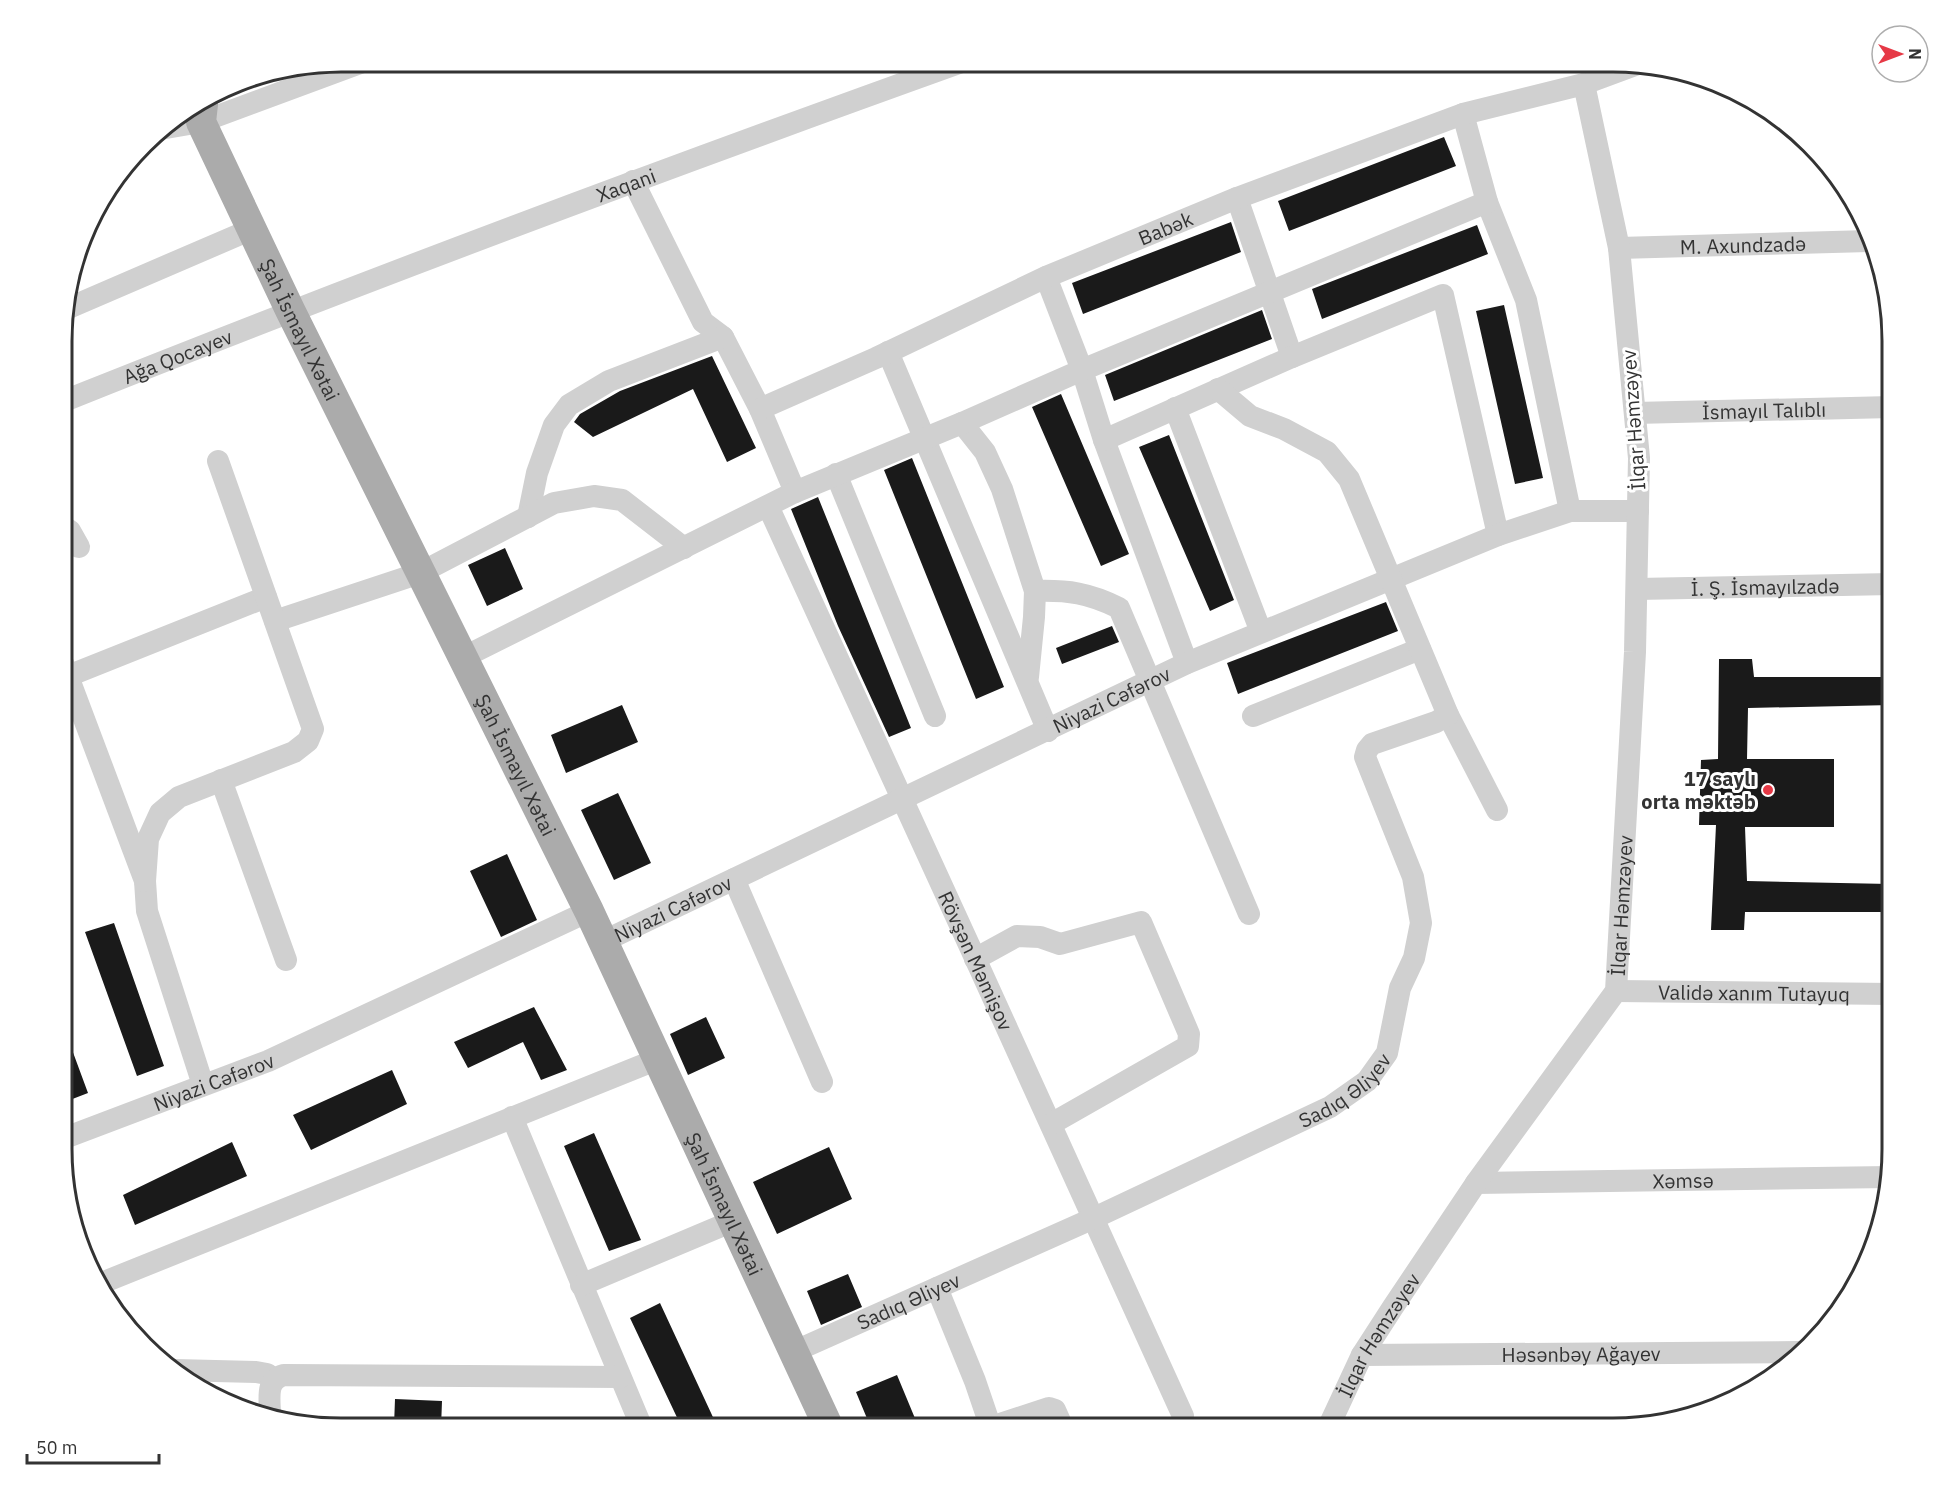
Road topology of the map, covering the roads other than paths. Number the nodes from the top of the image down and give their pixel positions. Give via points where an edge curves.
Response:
1 (934, 72) edge
2 (1616, 72) edge
3 (329, 73) edge
4 (1584, 84) junction
5 (202, 113) edge
6 (1463, 114) junction
7 (633, 181) junction
8 (1237, 198) junction
9 (1486, 202) junction
10 (252, 229) junction
11 (1863, 241) edge
12 (1619, 248) junction
13 (1046, 277) junction
14 (1269, 292) junction
15 (74, 306) edge
16 (290, 310) junction
17 (723, 337) junction
18 (888, 352) junction
19 (1292, 357) junction
20 (1082, 370) junction
21 (1218, 389) junction
22 (72, 398) edge
23 (1882, 407) edge
24 (1176, 408) junction
25 (760, 410) junction
26 (1635, 413) junction
27 (962, 423) junction
28 (925, 438) junction
29 (1104, 440) junction
30 (218, 461) dead end
31 (836, 474) junction
32 (795, 492) junction
33 (768, 506) junction
34 (1570, 511) junction
35 (1638, 511) junction
36 (528, 516) junction
37 (72, 535) edge
38 (1498, 535) junction
39 (79, 547) dead end
40 (684, 548) junction
41 (420, 573) junction
42 (1391, 580) junction
43 (1882, 584) edge
44 (1637, 589) junction
45 (1035, 591) junction
46 (266, 597) junction
47 (275, 621) junction
48 (1261, 632) junction
49 (1420, 649) junction
50 (462, 658) junction
51 (1187, 663) junction
52 (72, 667) edge
53 (1027, 680) junction
54 (1150, 682) junction
55 (72, 685) edge
56 (1449, 715) junction
57 (935, 716) dead end
58 (1253, 716) dead end
59 (1048, 731) junction
60 (221, 780) junction
61 (901, 800) junction
62 (1497, 810) dead end
63 (734, 879) junction
64 (145, 881) junction
65 (589, 911) junction
66 (1249, 914) dead end
67 (604, 941) junction
68 (975, 959) junction
69 (286, 960) dead end
70 (1616, 991) junction
71 (1882, 994) edge
72 (658, 1059) junction
73 (822, 1082) dead end
74 (203, 1085) junction
75 (512, 1117) junction
76 (1051, 1124) junction
77 (72, 1135) edge
78 (1880, 1177) edge
79 (1476, 1183) junction
80 (1094, 1218) junction
81 (733, 1221) junction
82 (107, 1281) edge
83 (581, 1285) junction
84 (937, 1288) junction
85 (793, 1352) junction
86 (1789, 1352) edge
87 (1362, 1355) junction
88 (188, 1370) edge
89 (620, 1377) junction
90 (274, 1379) junction
91 (270, 1408) edge
92 (1183, 1416) dead end
93 (638, 1418) edge
94 (824, 1418) edge
95 (988, 1418) edge
96 (1018, 1418) edge
97 (1059, 1418) edge
98 (1333, 1418) edge

1 - 7 street, Xaqani
2 - 4 street, Babək
3 - 5 street
4 - 6 street, Babək
4 - 12 street, İlqar Həmzəyev
5 - 10 main road, Şah İsmayıl Xətai
6 - 8 street, Babək
6 - 9 street
7 - 16 street, Xaqani
7 - 17 street via 703,322
8 - 13 street, Babək
8 - 14 street
9 - 14 street
9 - 34 street via 1526,300
10 - 15 street
10 - 16 main road, Şah İsmayıl Xətai
11 - 12 street, M. Axundzadə
12 - 26 street, İlqar Həmzəyev
13 - 18 street, Babək
13 - 20 street
14 - 19 street
14 - 20 street
16 - 22 street, Ağa Qocayev
16 - 41 main road, Şah İsmayıl Xətai
17 - 25 street
17 - 36 street via 609,381 568,405 554,425 537,473
18 - 25 street, Babək
18 - 28 street
19 - 21 street
19 - 38 street via 1443,295
20 - 27 street
20 - 29 street
21 - 24 street
21 - 42 street via 1250,416 1327,452 1348,479
23 - 26 street, İsmayıl Talıblı
24 - 29 street
24 - 48 street
25 - 32 street
26 - 35 street, İlqar Həmzəyev
27 - 28 street
27 - 45 street via 985,452 1002,489
28 - 31 street
28 - 53 street
29 - 51 street
30 - 46 street
31 - 32 street
31 - 57 street
32 - 33 street
33 - 40 street
33 - 61 street, Rövşən Məmişov
34 - 35 street, Niyazi Cəfərov
34 - 38 street, Niyazi Cəfərov
35 - 44 street, İlqar Həmzəyev
36 - 40 street via 554,503 594,496 622,500
36 - 41 street
37 - 39 street
38 - 42 street, Niyazi Cəfərov
40 - 50 street
41 - 47 street
41 - 50 main road, Şah İsmayıl Xətai
42 - 48 street, Niyazi Cəfərov
42 - 49 street
43 - 44 street, İ. Ş. İsmayılzadə
44 - 70 street, İlqar Həmzəyev
45 - 53 street
45 - 54 street via 1074,592 1119,608
46 - 47 street
46 - 52 street
47 - 60 street via 313,729 308,741 294,752
48 - 51 street, Niyazi Cəfərov
49 - 56 street
49 - 58 street
50 - 65 main road, Şah İsmayıl Xətai
51 - 54 street, Niyazi Cəfərov
53 - 59 street
54 - 59 street, Niyazi Cəfərov
54 - 66 street
55 - 64 street
56 - 62 street
56 - 80 street, Sadıq Əliyev via 1372,744 1365,757 1413,877 1421,923 1414,958 1400,988 1387,1053 1367,1081 1330,1107
59 - 61 street, Niyazi Cəfərov
60 - 64 street via 179,796 160,813 148,839
60 - 69 street
61 - 63 street, Niyazi Cəfərov
61 - 68 street, Rövşən Məmişov
63 - 67 street, Niyazi Cəfərov
63 - 73 street
64 - 74 street via 147,911
65 - 67 main road, Şah İsmayıl Xətai
65 - 74 street, Niyazi Cəfərov via 267,1061
67 - 72 main road, Şah İsmayıl Xətai
68 - 76 street, Rövşən Məmişov
68 - 76 street via 1017,936 1060,944 1141,922 1189,1034 1188,1046
70 - 71 street, Validə xanım Tutayuq
70 - 79 street, İlqar Həmzəyev
72 - 75 street
72 - 81 main road, Şah İsmayıl Xətai
74 - 77 street, Niyazi Cəfərov
75 - 82 street
75 - 83 street
76 - 80 street, Rövşən Məmişov
78 - 79 street, Xəmsə
79 - 87 street, İlqar Həmzəyev
80 - 84 street, Sadıq Əliyev
80 - 92 street, Rövşən Məmişov
81 - 83 street
81 - 85 main road, Şah İsmayıl Xətai
83 - 89 street
84 - 85 street, Sadıq Əliyev
84 - 95 street
85 - 94 main road, Şah İsmayıl Xətai
86 - 87 street, Həsənbəy Ağayev
87 - 98 street, İlqar Həmzəyev
88 - 90 street via 256,1372
89 - 90 street via 284,1375
89 - 93 street
90 - 91 street via 270,1385
96 - 97 street via 1049,1408

